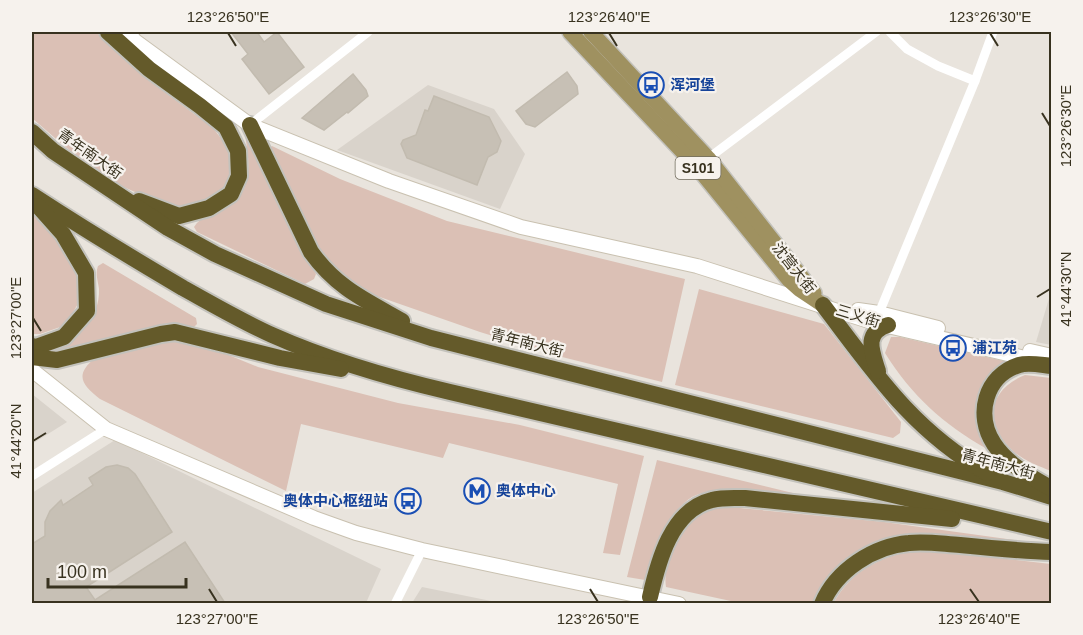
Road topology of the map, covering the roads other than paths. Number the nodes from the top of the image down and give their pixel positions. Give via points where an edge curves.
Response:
1 (108, 32) edge
2 (128, 32) edge
3 (368, 32) edge
4 (570, 32) edge
5 (591, 32) edge
6 (876, 32) edge
7 (890, 32) edge
8 (993, 32) edge
9 (975, 81) junction
10 (250, 125) junction
11 (32, 132) edge
12 (703, 163) junction
13 (106, 187) junction
14 (32, 196) edge
15 (823, 305) junction
16 (881, 320) junction
17 (431, 338) junction
18 (32, 346) edge
19 (1052, 356) edge
20 (32, 357) edge
21 (1052, 365) edge
22 (32, 370) edge
23 (881, 380) junction
24 (405, 381) junction
25 (106, 429) junction
26 (32, 476) edge
27 (1003, 482) junction
28 (1052, 489) edge
29 (1052, 498) edge
30 (1020, 526) junction
31 (1052, 532) edge
32 (422, 550) junction
33 (1052, 552) edge
34 (649, 600) edge
35 (395, 603) edge
36 (679, 603) edge
37 (822, 603) edge

1 - 13 highway via 226,127 238,150 240,165 231,194 209,208 179,216
2 - 10 street, 三义街
3 - 10 street
4 - 12 main road, 沈营大街 / S101
5 - 12 main road, 沈营大街 / S101
6 - 12 street
7 - 9 street via 907,49
8 - 9 street
9 - 16 street
10 - 15 street, 三义街 via 389,182 521,227 697,266
10 - 17 highway via 320,266 348,291
11 - 13 highway, 青年南大街 via 52,151
12 - 15 main road, 沈营大街 / S101 via 789,280
13 - 17 highway, 青年南大街 via 168,228 226,259 326,304
14 - 18 highway via 63,234 86,273 87,311 64,337
14 - 24 highway via 241,320 284,340
15 - 16 street, 三义街
15 - 23 highway
16 - 19 street, 三义街
16 - 21 street, 三义街
16 - 23 highway via 871,348
17 - 27 highway, 青年南大街
20 - 24 highway via 57,360 175,332 280,358
21 - 28 highway via 1022,364 1005,373 991,386 984,409 986,428 998,449 1026,474
22 - 25 street
23 - 27 highway via 925,430
24 - 30 highway
25 - 26 street
25 - 32 street via 314,518
27 - 29 highway, 青年南大街
30 - 31 highway
30 - 34 highway via 745,498 713,499 692,510 676,528 662,553
32 - 34 street
32 - 35 street
33 - 37 highway via 900,544 854,565 832,585
34 - 36 street

